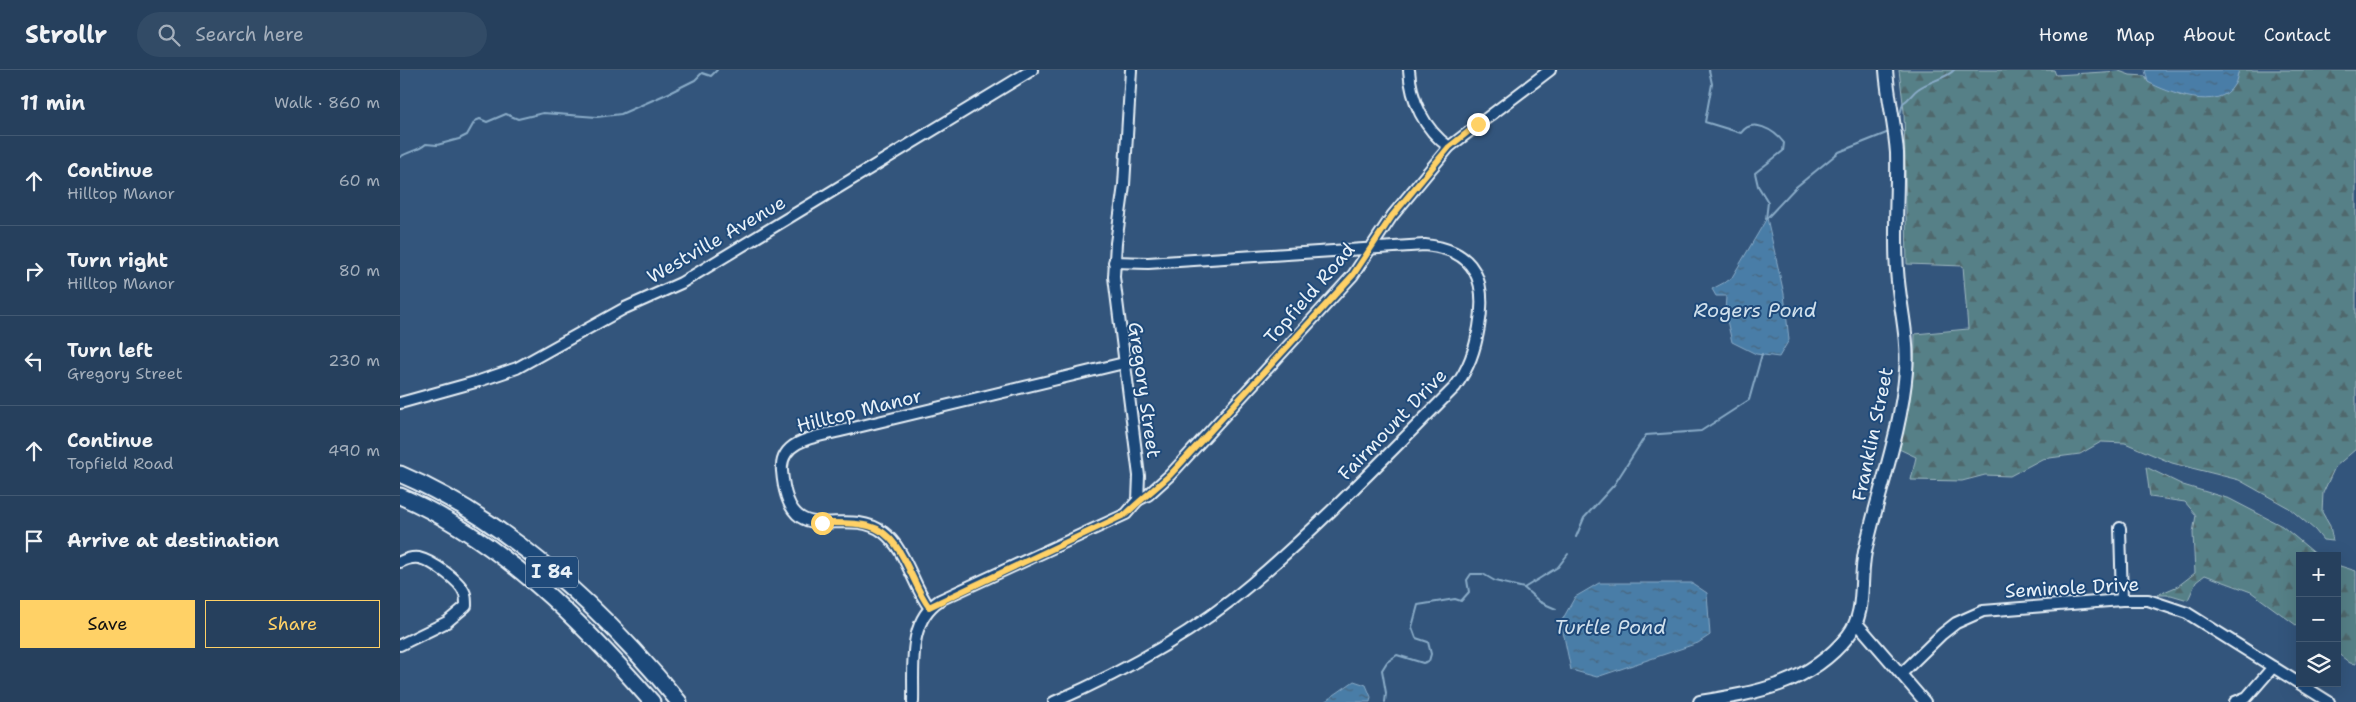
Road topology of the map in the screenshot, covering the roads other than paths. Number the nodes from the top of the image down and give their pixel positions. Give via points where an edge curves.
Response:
1 (1032, 70) edge
2 (1131, 70) edge
3 (1409, 70) edge
4 (1550, 70) edge
5 (1886, 70) edge
6 (1449, 147) junction
7 (1370, 250) junction
8 (1114, 262) junction
9 (1124, 363) junction
10 (400, 403) edge
11 (400, 474) edge
12 (400, 496) edge
13 (1138, 500) junction
14 (2120, 528) dead end
15 (400, 562) edge
16 (2122, 600) junction
17 (929, 607) junction
18 (1856, 622) junction
19 (400, 645) edge
20 (2273, 667) junction
21 (1902, 674) junction
22 (652, 702) edge
23 (679, 702) edge
24 (913, 702) edge
25 (1054, 702) edge
26 (1700, 702) edge
27 (1925, 702) edge
28 (2235, 702) edge
29 (2329, 702) edge

1 - 10 street, Westville Avenue via 682,283 625,308 517,368
2 - 8 street, Gregory Street via 1124,185
3 - 6 street via 1413,99 1420,113 1430,131
4 - 6 street, Topfield Road
5 - 18 main road, Franklin Street via 1896,142 1896,259 1906,326 1906,368 1900,413 1864,560 1861,606
6 - 7 street, Topfield Road via 1392,216
7 - 8 street, Fairmount Drive via 1148,263
7 - 13 street, Topfield Road via 1353,275 1170,475
7 - 25 street, Fairmount Drive via 1438,246 1458,254 1474,268 1481,287 1482,315 1474,354 1464,375 1324,518 1250,585 1174,639 1093,685
8 - 9 street, Gregory Street via 1116,308
9 - 13 street, Gregory Street via 1139,476
9 - 17 street, Hilltop Manor via 827,434 801,441 787,450 782,471 795,512 806,521 868,525 884,533 898,550
11 - 23 highway, I 84 via 450,498 514,540 599,616
12 - 22 highway, I 84 via 476,539 525,576 584,630
13 - 17 street via 1126,514 1100,528
14 - 16 street
15 - 19 street via 420,558 436,566 464,593 466,606 447,622
16 - 20 street, Seminole Drive via 2148,600 2187,613
16 - 21 street, Seminole Drive via 1983,611 1956,623
17 - 24 street via 921,618 916,638
18 - 21 street
18 - 26 main road, Franklin Street via 1834,650 1794,679 1768,689
20 - 28 street via 2247,697
20 - 29 street, Seminole Drive
21 - 27 street

